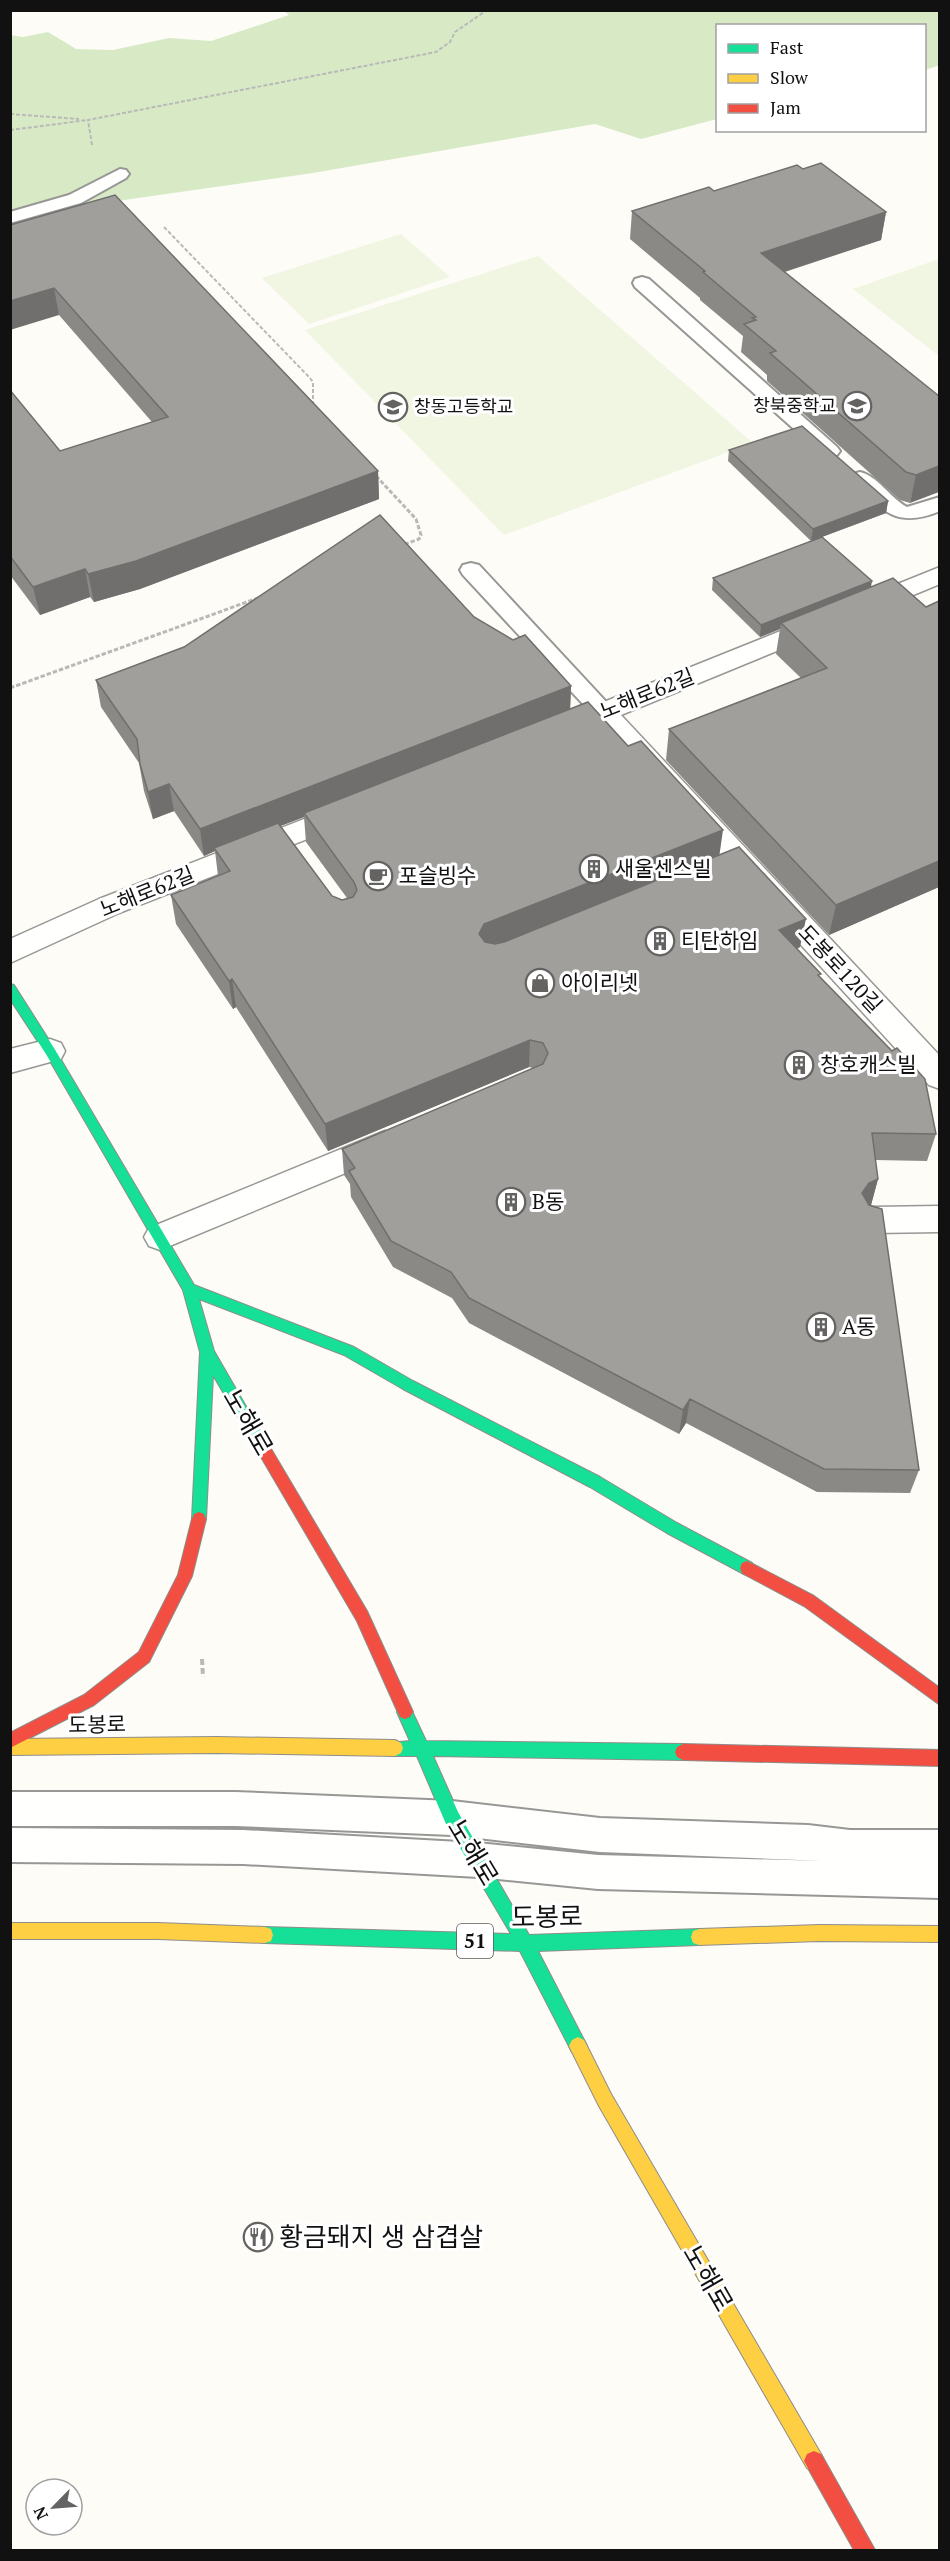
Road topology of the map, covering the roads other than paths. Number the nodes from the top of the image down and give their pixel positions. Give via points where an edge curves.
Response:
1 (120, 174) road end
2 (10, 218) edge
3 (642, 283) dead end
4 (939, 503) edge
5 (471, 570) dead end
6 (939, 575) edge
7 (603, 712) junction
8 (538, 738) edge
9 (374, 802) edge
10 (10, 952) edge
11 (10, 988) edge
12 (50, 1051) junction
13 (10, 1061) edge
14 (939, 1077) edge
15 (413, 1131) edge
16 (939, 1219) edge
17 (873, 1220) edge
18 (160, 1237) junction
19 (189, 1289) junction
20 (207, 1352) junction
21 (939, 1698) edge
22 (10, 1741) edge
23 (10, 1748) edge
24 (420, 1749) junction
25 (939, 1758) edge
26 (10, 1809) edge
27 (452, 1818) junction
28 (10, 1845) edge
29 (939, 1847) edge
30 (478, 1860) junction
31 (939, 1881) edge
32 (10, 1931) edge
33 (939, 1934) edge
34 (525, 1943) junction
35 (865, 2550) edge

1 - 2 lane via 75,199
3 - 4 lane via 892,506 911,513
5 - 7 lane
6 - 7 street, 노해로62길
7 - 8 street, 노해로62길
7 - 14 street, 도봉로120길 via 730,865
9 - 10 street, 노해로62길 via 292,845 109,906
11 - 12 main road, 노해로
12 - 13 street
12 - 18 main road, 노해로
15 - 18 street
16 - 17 street
18 - 19 main road, 노해로
19 - 20 main road, 노해로
19 - 21 main road via 349,1351 595,1482 809,1601
20 - 22 main road via 199,1518 186,1576 159,1631 144,1657 88,1700
20 - 24 main road, 노해로 via 362,1616
23 - 24 main road, 도봉로 via 217,1745
24 - 25 main road, 도봉로
24 - 27 main road, 노해로
26 - 27 lane via 235,1809
27 - 29 lane via 600,1835 850,1847
27 - 30 main road, 노해로
28 - 30 lane via 243,1847
30 - 31 lane via 598,1872
30 - 34 main road, 노해로
32 - 34 main road, 도봉로 / 51 via 158,1931
33 - 34 main road, 도봉로 / 51 via 819,1933
34 - 35 main road, 노해로 via 605,2100

